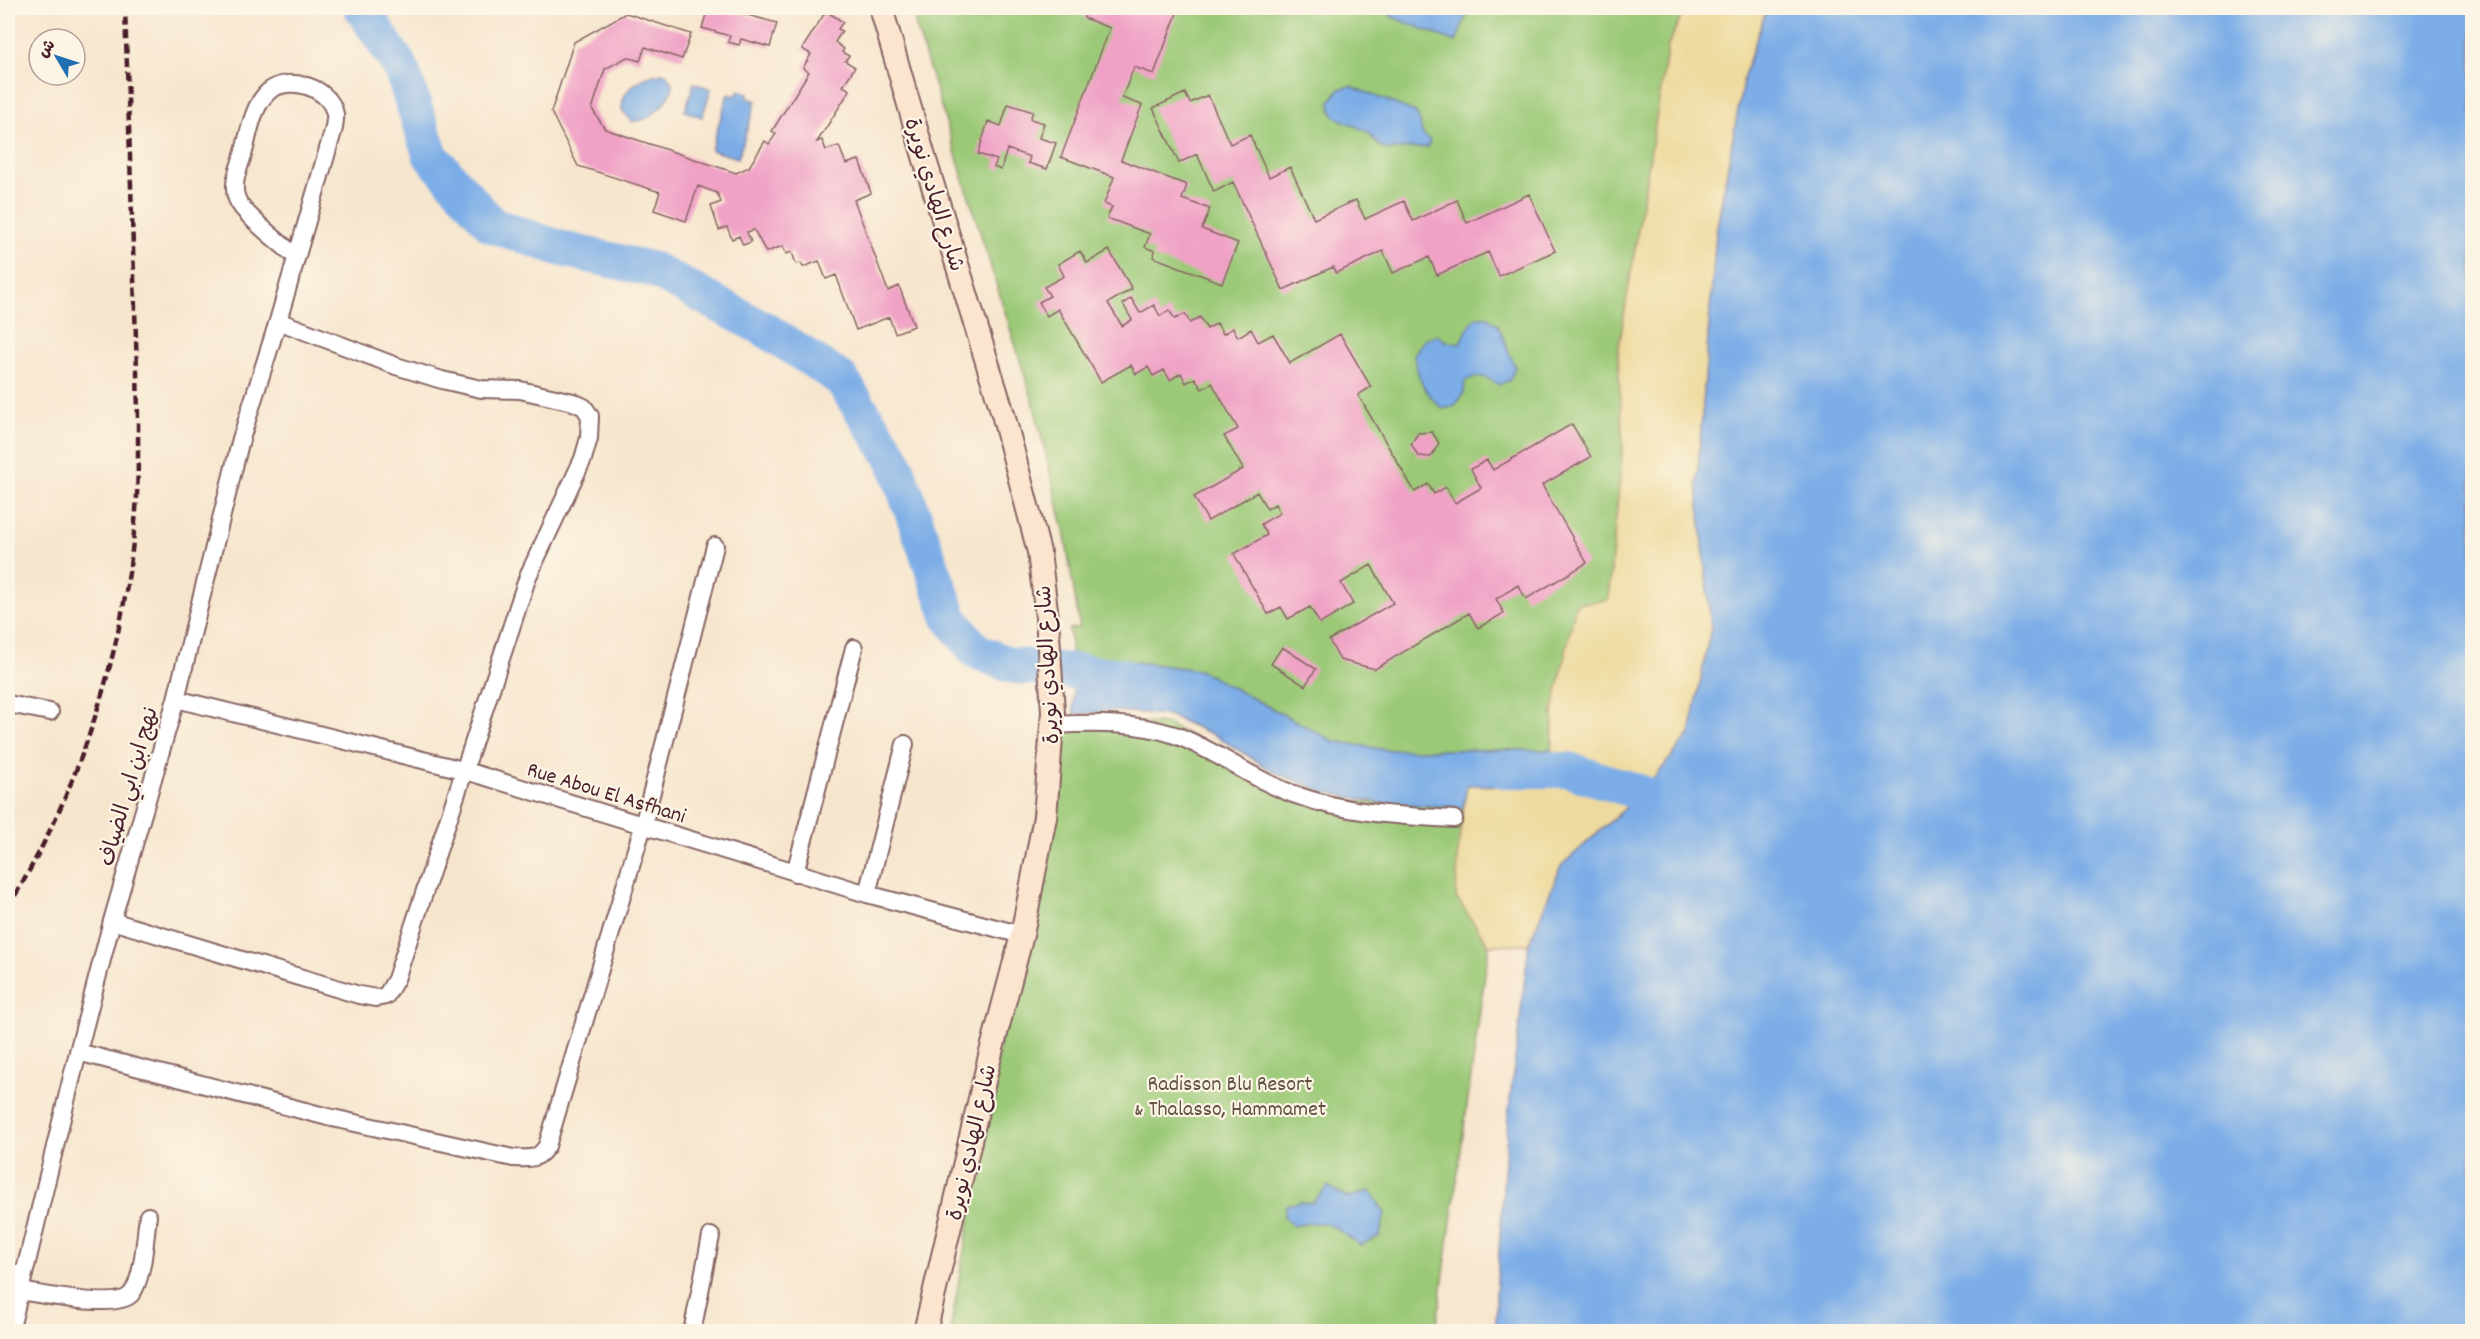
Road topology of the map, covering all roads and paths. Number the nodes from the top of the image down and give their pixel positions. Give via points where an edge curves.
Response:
1 (881, 8) edge
2 (295, 256) junction
3 (278, 321) junction
4 (715, 546) dead end
5 (854, 648) dead end
6 (176, 699) junction
7 (8, 704) edge
8 (50, 712) dead end
9 (1053, 718) junction
10 (905, 744) dead end
11 (463, 770) junction
12 (1454, 819) dead end
13 (643, 826) junction
14 (795, 873) junction
15 (867, 894) junction
16 (112, 921) junction
17 (1022, 935) junction
18 (78, 1052) junction
19 (148, 1216) dead end
20 (711, 1236) dead end
21 (16, 1273) edge
22 (20, 1291) junction
23 (10, 1332) edge
24 (692, 1332) edge
25 (925, 1332) edge

1 - 9 street, شارع الهادي نويرة via 1009,434 1039,552
2 - 2 street, نهج ابن ابي الضياف via 335,114 322,95 292,82 280,84 261,100 234,191 245,211
2 - 3 street, نهج ابن ابي الضياف
3 - 6 street, نهج ابن ابي الضياف via 241,439
3 - 11 street via 396,366 481,389 520,390 573,402 584,407 590,416 583,459 528,576
4 - 13 street
5 - 14 street
6 - 11 street, Rue Abou El Asfhani
6 - 16 street, نهج ابن ابي الضياف
7 - 8 street
9 - 12 street via 1148,728 1176,735 1289,793 1353,811
9 - 17 street, شارع الهادي نويرة via 1046,817
10 - 15 street
11 - 13 street, Rue Abou El Asfhani
11 - 16 street via 396,979 386,996 359,995
13 - 14 street, Rue Abou El Asfhani
13 - 18 street via 547,1146 535,1158 513,1158 328,1117
14 - 15 street, Rue Abou El Asfhani
15 - 17 street, Rue Abou El Asfhani
16 - 18 street, نهج ابن ابي الضياف
17 - 25 street, شارع الهادي نويرة
18 - 21 street, نهج ابن ابي الضياف
19 - 22 street via 138,1282 124,1300 103,1302
20 - 24 street
21 - 22 street, نهج ابن ابي الضياف
22 - 23 street, نهج ابن ابي الضياف

